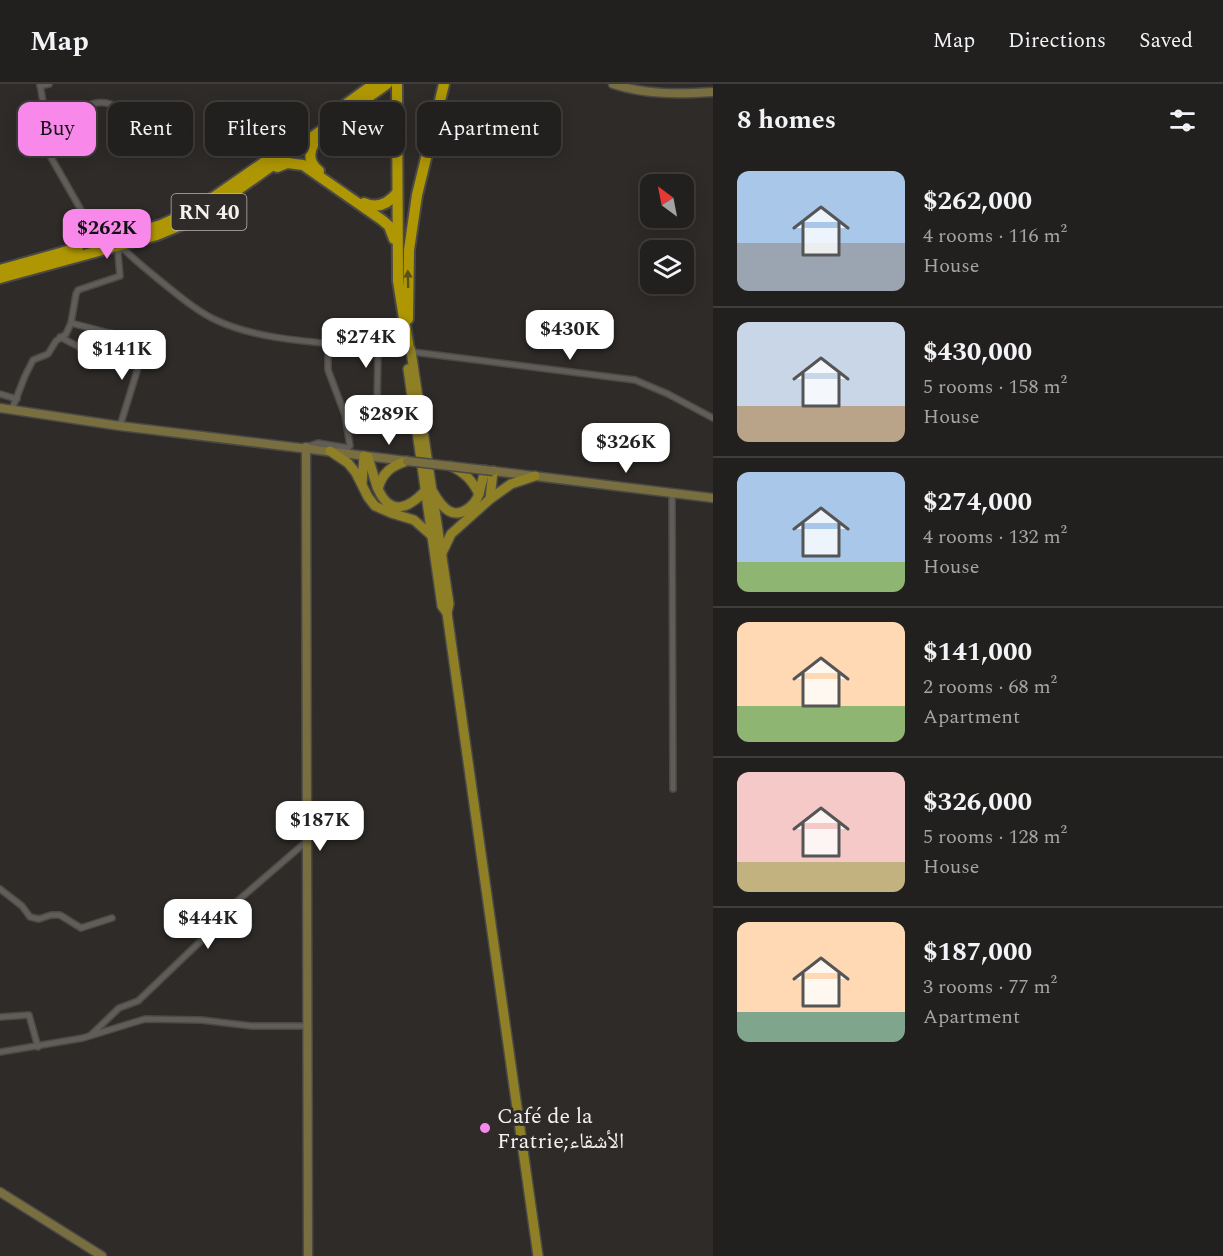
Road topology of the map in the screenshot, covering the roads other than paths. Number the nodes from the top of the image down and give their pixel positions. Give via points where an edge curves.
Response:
1 (49, 84) edge
2 (374, 84) edge
3 (387, 84) edge
4 (397, 84) edge
5 (444, 84) edge
6 (614, 84) edge
7 (40, 85) edge
8 (713, 92) edge
9 (43, 102) edge
10 (362, 102) edge
11 (320, 132) edge
12 (320, 136) edge
13 (50, 156) edge
14 (263, 173) junction
15 (397, 193) junction
16 (118, 243) junction
17 (96, 244) junction
18 (396, 245) junction
19 (25, 267) junction
20 (0, 270) edge
21 (0, 278) edge
22 (71, 323) junction
23 (111, 333) junction
24 (60, 337) junction
25 (144, 342) junction
26 (328, 342) junction
27 (160, 344) dead end
28 (408, 346) junction
29 (0, 394) edge
30 (17, 399) junction
31 (0, 408) edge
32 (12, 409) junction
33 (344, 412) junction
34 (713, 418) edge
35 (120, 426) junction
36 (306, 447) junction
37 (330, 451) junction
38 (366, 456) junction
39 (407, 461) junction
40 (451, 466) junction
41 (489, 471) junction
42 (535, 476) junction
43 (362, 484) junction
44 (378, 489) junction
45 (428, 491) junction
46 (672, 493) junction
47 (479, 494) junction
48 (713, 498) edge
49 (490, 499) junction
50 (431, 535) junction
51 (441, 555) junction
52 (447, 613) junction
53 (673, 789) dead end
54 (307, 841) junction
55 (0, 889) edge
56 (112, 918) dead end
57 (0, 1017) edge
58 (307, 1026) junction
59 (90, 1036) junction
60 (38, 1047) junction
61 (0, 1052) edge
62 (0, 1192) edge
63 (102, 1256) edge
64 (308, 1256) edge
65 (538, 1256) edge

1 - 7 street
2 - 16 highway, RN 40 via 198,208
3 - 10 highway, RN 40
4 - 15 highway
28 -> 5 highway via 409,250 417,195
6 - 8 street via 656,93
7 - 9 street
11 - 14 highway, RN 40
12 - 15 highway via 310,149 315,169 369,205 382,205
13 - 17 street
14 - 16 highway, RN 40 via 198,218 157,235
14 - 18 highway via 287,163 303,165 389,226
15 - 18 highway
16 - 17 highway, RN 40
16 - 19 highway, RN 40
16 - 22 street via 120,276 78,290
16 - 26 street via 168,287 218,321 278,337
17 - 19 highway, RN 40
18 - 28 highway
19 - 20 highway, RN 40
19 - 21 highway, RN 40
22 - 23 street
22 - 24 street
23 - 24 street via 104,352 83,349
23 - 25 street
24 - 30 street via 48,354 33,360
25 - 27 street
25 - 35 street
26 - 33 street via 328,370
26 - 33 street via 378,351 377,408
28 - 34 street via 438,356 635,381
28 - 45 main road
29 - 30 street
30 - 32 street
31 - 32 street
32 - 35 street
33 - 36 street via 349,447 318,443
35 - 36 street
36 - 37 street
36 - 54 street
37 - 38 street
37 - 43 main road via 348,463
38 - 39 street
38 - 43 main road
38 - 44 main road
39 - 40 street, bridge
39 - 44 main road via 387,471
40 - 41 street, bridge
40 - 47 main road via 465,474
41 - 42 street
41 - 47 main road
41 - 49 main road
42 - 46 street
42 - 49 main road via 511,484
43 - 50 main road via 375,506 414,520
44 - 45 main road via 396,507 414,502
45 - 47 main road via 455,513 474,504
45 - 50 main road
45 - 51 main road
46 - 48 street
46 - 53 street
49 - 51 main road via 451,534
50 - 52 main road via 442,606
51 - 52 main road
52 - 65 main road
54 - 58 street
54 - 59 street via 219,918 138,1001 119,1008
55 - 56 street via 35,918 60,915 81,928
57 - 60 street via 29,1016
58 - 59 street via 145,1019
58 - 64 street
59 - 60 street
60 - 61 street
62 - 63 street

